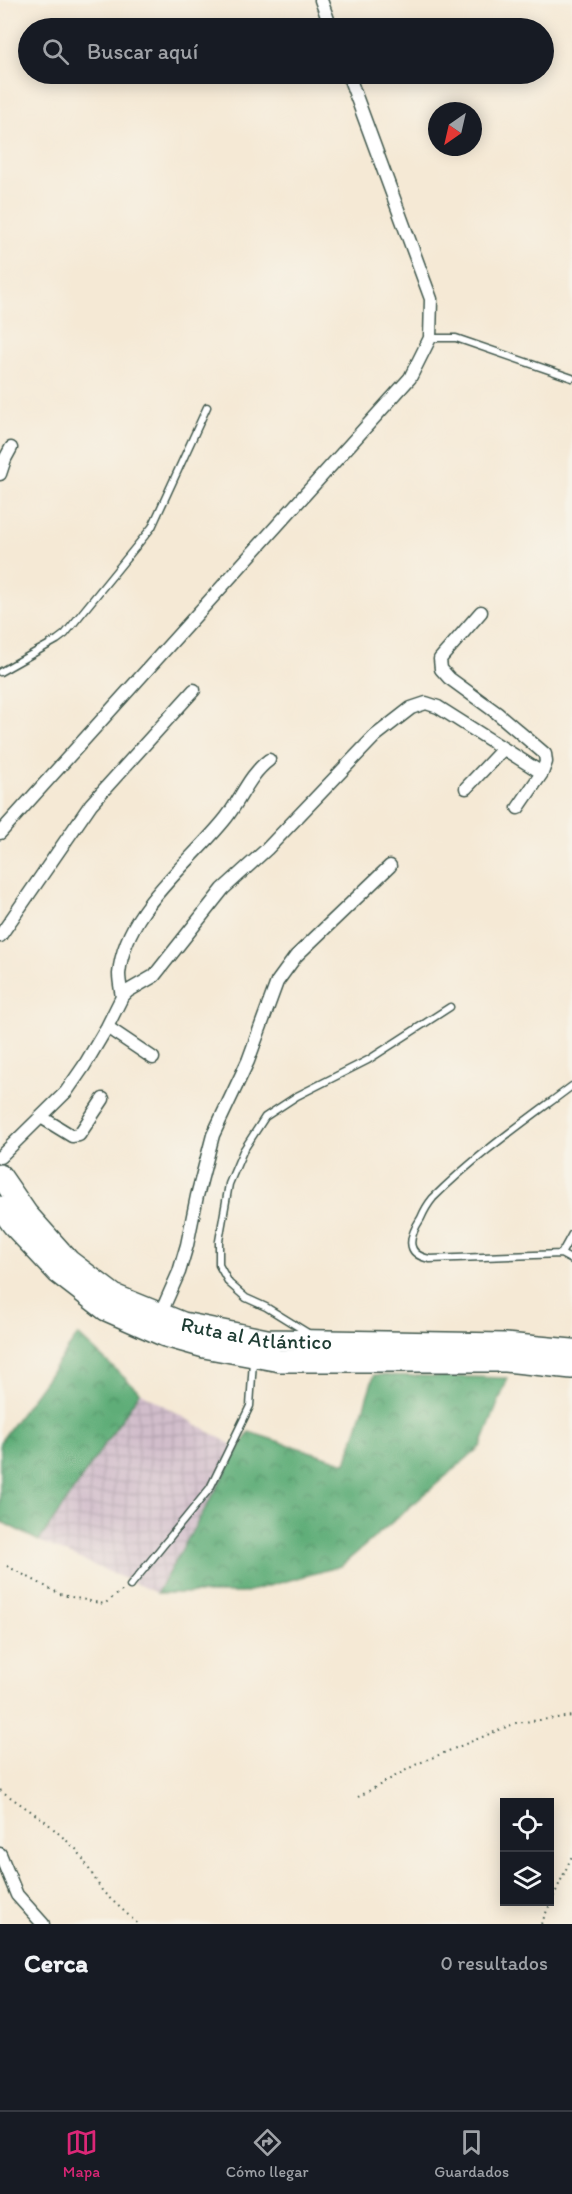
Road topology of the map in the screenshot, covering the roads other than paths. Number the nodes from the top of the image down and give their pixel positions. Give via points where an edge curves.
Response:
1 (321, 0) edge
2 (328, 18) edge
3 (352, 84) edge
4 (430, 338) junction
5 (572, 378) edge
6 (207, 407) dead end
7 (12, 448) dead end
8 (0, 474) edge
9 (481, 612) dead end
10 (0, 672) edge
11 (194, 690) dead end
12 (503, 749) junction
13 (268, 760) dead end
14 (542, 773) junction
15 (466, 788) dead end
16 (518, 808) dead end
17 (0, 833) edge
18 (390, 866) dead end
19 (0, 936) edge
20 (122, 997) junction
21 (450, 1007) dead end
22 (107, 1027) junction
23 (153, 1058) dead end
24 (572, 1086) edge
25 (103, 1099) dead end
26 (41, 1117) junction
27 (0, 1157) edge
28 (0, 1175) edge
29 (0, 1207) edge
30 (572, 1234) edge
31 (561, 1254) junction
32 (572, 1260) edge
33 (160, 1315) junction
34 (321, 1342) junction
35 (572, 1350) edge
36 (254, 1356) junction
37 (572, 1368) edge
38 (130, 1586) road end
39 (0, 1854) edge
40 (43, 1924) edge

1 - 2 street
3 - 4 street via 431,299
4 - 5 lane via 456,338
4 - 17 street via 410,378
6 - 10 lane via 152,526 112,578 65,634
7 - 8 street
9 - 14 street via 440,659 441,669 545,754
11 - 19 street via 91,804
12 - 14 street
12 - 15 street
12 - 20 street via 438,707 426,703 411,708 366,744 267,849 223,889 154,976
13 - 20 street via 239,795 228,816 144,909 124,952 119,975
14 - 16 street
18 - 33 street via 297,956 277,982 248,1061 213,1135 188,1245
20 - 22 street
21 - 34 lane via 368,1060 265,1117 243,1151 229,1184 219,1265 229,1283 246,1298
22 - 23 street
22 - 26 street via 66,1092
24 - 31 lane via 478,1156 431,1200 411,1235 413,1251 430,1259
25 - 26 street via 79,1135 72,1136
26 - 27 street
28 - 33 highway, Ruta al Atlántico via 27,1214 69,1262 114,1295
29 - 36 highway, Ruta al Atlántico via 58,1273 106,1310 165,1336
30 - 31 lane
31 - 32 lane
33 - 34 highway, Ruta al Atlántico via 225,1333 267,1340
34 - 35 highway, Ruta al Atlántico via 505,1344
36 - 37 highway, Ruta al Atlántico via 280,1361 506,1361
36 - 38 lane via 250,1406 210,1488
39 - 40 street via 17,1895

